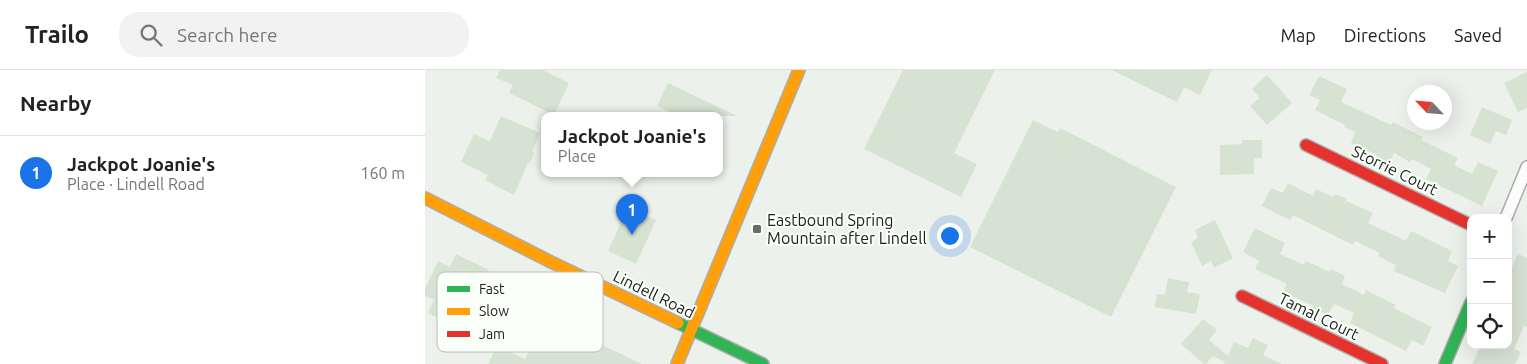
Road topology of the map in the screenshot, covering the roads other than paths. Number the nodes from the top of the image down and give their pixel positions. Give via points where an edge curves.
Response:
1 (799, 70) edge
2 (1306, 145) dead end
3 (1527, 167) edge
4 (425, 198) edge
5 (1508, 214) edge
6 (1467, 223) edge
7 (572, 272) edge
8 (603, 287) edge
9 (1242, 296) dead end
10 (1470, 304) edge
11 (691, 329) junction
12 (677, 364) edge
13 (763, 364) edge
14 (1382, 364) edge
15 (1445, 364) edge

1 - 11 street
2 - 6 street, Storrie Court
3 - 5 street
4 - 7 street, Lindell Road
8 - 11 street, Lindell Road
9 - 14 street, Tamal Court
10 - 15 street
11 - 12 street
11 - 13 street, Lindell Road

